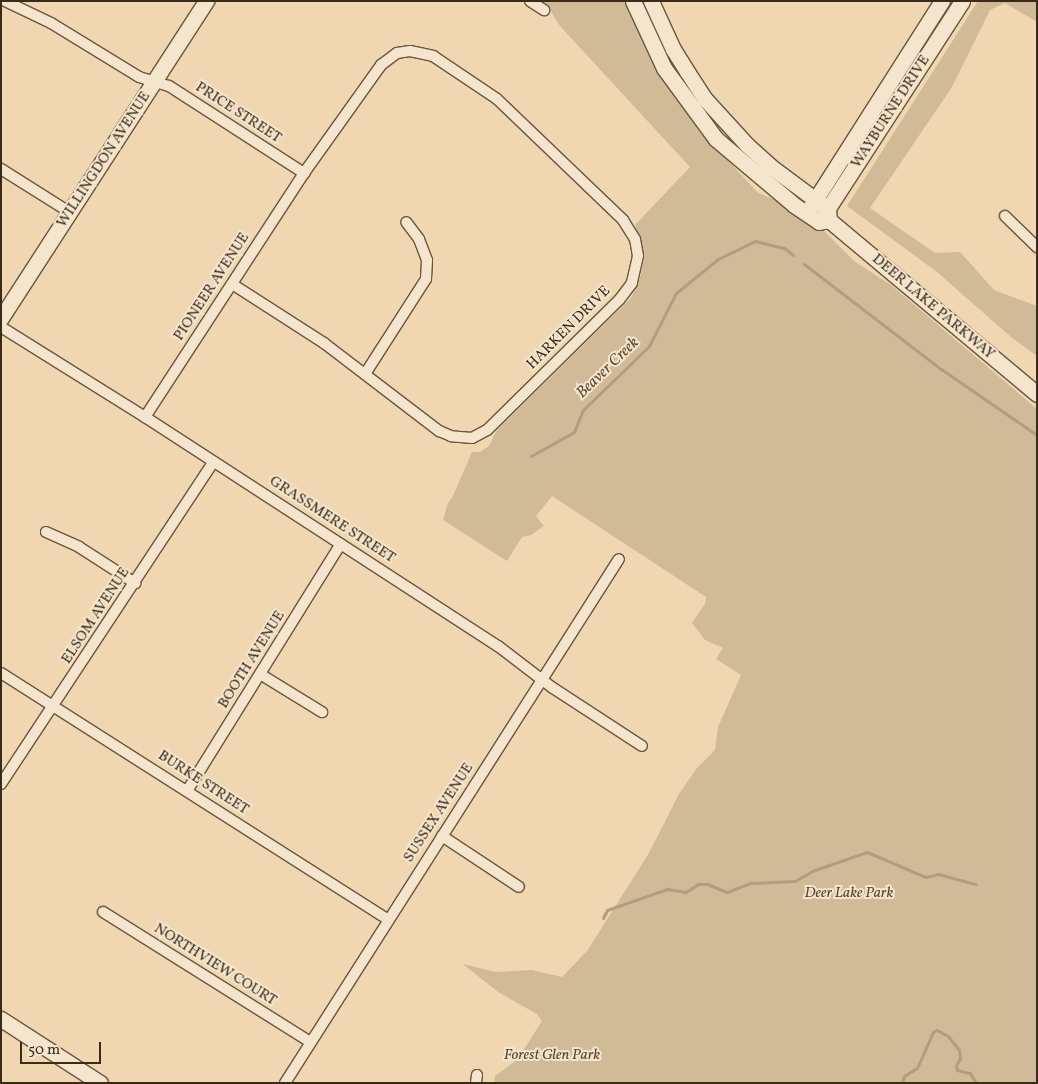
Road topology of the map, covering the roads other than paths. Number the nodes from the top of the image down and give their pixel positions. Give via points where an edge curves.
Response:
1 (5, 1) edge
2 (206, 1) edge
3 (530, 1) edge
4 (633, 1) edge
5 (651, 1) edge
6 (942, 1) edge
7 (962, 1) edge
8 (544, 10) dead end
9 (154, 81) junction
10 (1, 169) edge
11 (304, 173) junction
12 (815, 200) junction
13 (71, 213) junction
14 (806, 213) junction
15 (1005, 216) dead end
16 (825, 217) junction
17 (406, 222) dead end
18 (1037, 247) edge
19 (232, 284) junction
20 (1, 318) edge
21 (1, 327) edge
22 (365, 374) junction
23 (1037, 394) edge
24 (145, 417) junction
25 (213, 462) junction
26 (46, 532) dead end
27 (341, 544) junction
28 (619, 559) dead end
29 (135, 583) junction
30 (1, 672) edge
31 (260, 674) junction
32 (543, 679) junction
33 (54, 706) junction
34 (322, 712) dead end
35 (642, 746) dead end
36 (1, 784) edge
37 (187, 791) junction
38 (442, 836) junction
39 (519, 887) dead end
40 (103, 912) dead end
41 (388, 920) junction
42 (1, 1019) edge
43 (310, 1042) junction
44 (98, 1082) edge
45 (285, 1083) edge

1 - 9 street, PRICE STREET via 51,23 140,77
2 - 9 main road, WILLINGDON AVENUE
3 - 8 street
4 - 14 main road, DEER LAKE PARKWAY via 664,68 716,139
5 - 12 main road, DEER LAKE PARKWAY via 673,49 705,99 747,145
6 - 12 main road, WAYBURNE DRIVE
7 - 16 main road, WAYBURNE DRIVE
9 - 11 street, PRICE STREET via 170,86
9 - 13 main road, WILLINGDON AVENUE
10 - 13 street
11 - 19 street, PIONEER AVENUE
11 - 22 street, HARKEN DRIVE via 386,60 404,52 418,52 432,56 497,99 623,220 635,239 636,269 624,294 478,437 466,439 446,434
12 - 14 main road, WAYBURNE DRIVE
12 - 16 main road, DEER LAKE PARKWAY
13 - 20 main road, WILLINGDON AVENUE
14 - 16 main road, DEER LAKE PARKWAY
15 - 18 street
16 - 23 main road, DEER LAKE PARKWAY
17 - 22 street via 419,239 427,260 426,279
19 - 22 street, HARKEN DRIVE
19 - 24 street, PIONEER AVENUE
21 - 24 street, GRASSMERE STREET
24 - 25 street, GRASSMERE STREET
25 - 27 street, GRASSMERE STREET
25 - 29 street, ELSOM AVENUE
26 - 29 street via 79,547
27 - 31 street, BOOTH AVENUE
27 - 32 street, GRASSMERE STREET
28 - 32 street, SUSSEX AVENUE
29 - 33 street, ELSOM AVENUE
30 - 33 street, BURKE STREET
31 - 34 street
31 - 37 street, BOOTH AVENUE
32 - 35 street, GRASSMERE STREET
32 - 38 street, SUSSEX AVENUE
33 - 36 street, ELSOM AVENUE
33 - 37 street, BURKE STREET
37 - 41 street, BURKE STREET
38 - 39 street
38 - 41 street, SUSSEX AVENUE
40 - 43 street, NORTHVIEW COURT
41 - 43 street, SUSSEX AVENUE
42 - 44 main road
43 - 45 street, SUSSEX AVENUE

